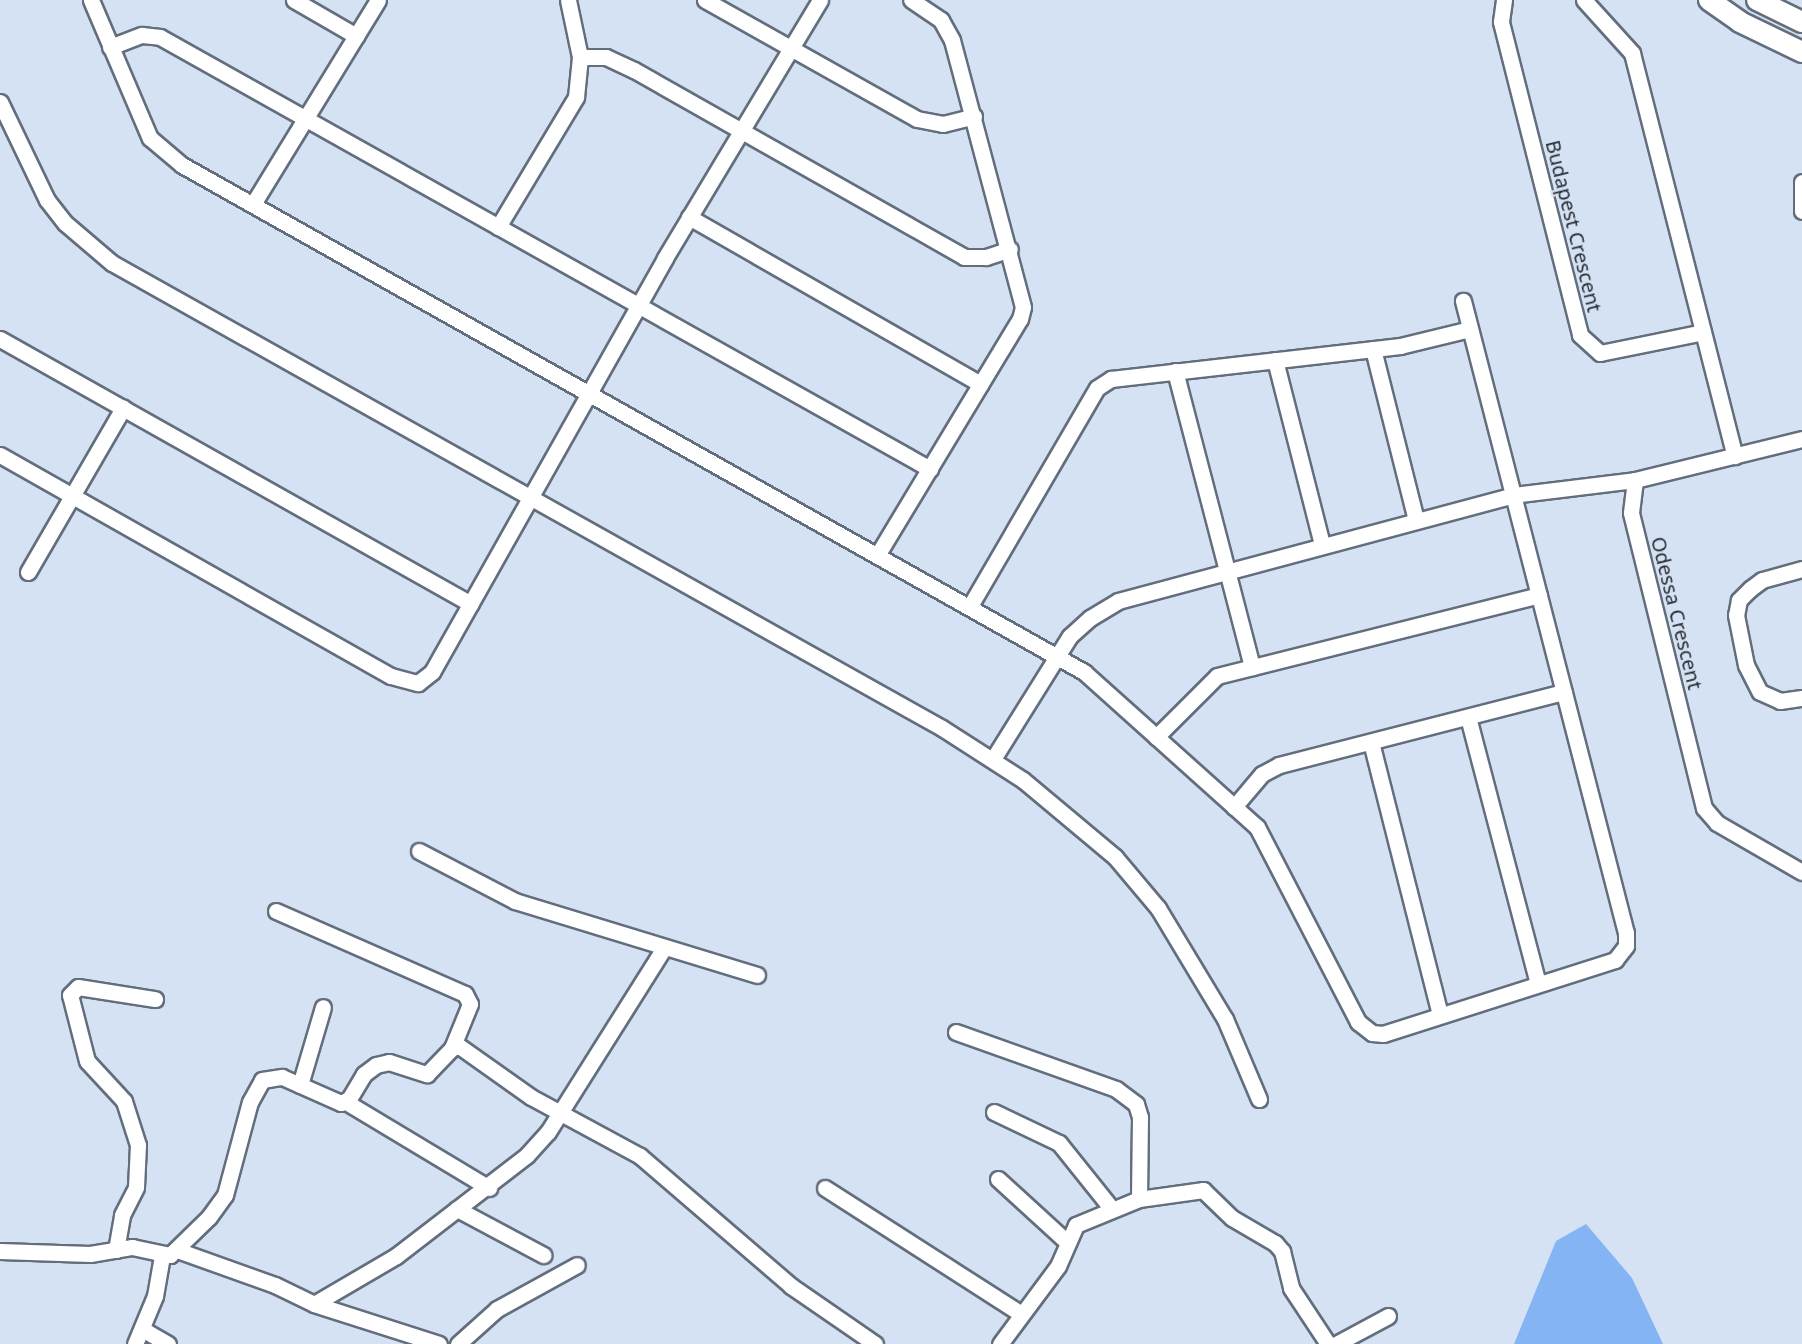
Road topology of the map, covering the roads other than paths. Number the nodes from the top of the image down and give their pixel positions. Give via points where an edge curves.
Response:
1 (91, 0) edge
2 (294, 0) edge
3 (378, 0) edge
4 (568, 0) edge
5 (705, 0) edge
6 (820, 0) edge
7 (911, 0) edge
8 (1504, 0) edge
9 (1584, 0) edge
10 (1709, 0) edge
11 (1757, 0) edge
12 (1802, 22) edge
13 (356, 36) junction
14 (110, 47) junction
15 (791, 49) junction
16 (1802, 52) edge
17 (580, 57) junction
18 (0, 102) edge
19 (974, 116) junction
20 (305, 119) junction
21 (740, 134) junction
22 (1802, 182) edge
23 (254, 204) junction
24 (1802, 210) edge
25 (689, 217) junction
26 (498, 227) junction
27 (1010, 249) junction
28 (1463, 301) dead end
29 (639, 305) junction
30 (1470, 329) junction
31 (1703, 332) junction
32 (0, 339) edge
33 (1373, 349) junction
34 (1275, 360) junction
35 (1175, 371) junction
36 (981, 384) junction
37 (591, 392) junction
38 (123, 408) junction
39 (1802, 438) edge
40 (0, 455) edge
41 (1735, 456) junction
42 (930, 469) junction
43 (1635, 480) junction
44 (1513, 495) junction
45 (72, 496) junction
46 (532, 499) junction
47 (1416, 520) junction
48 (1322, 545) junction
49 (878, 554) junction
50 (1802, 569) edge
51 (1224, 571) junction
52 (28, 572) dead end
53 (1539, 595) junction
54 (471, 604) junction
55 (970, 606) junction
56 (1056, 655) junction
57 (1252, 666) junction
58 (1564, 692) junction
59 (1802, 698) edge
60 (1468, 717) junction
61 (1156, 737) junction
62 (1371, 742) junction
63 (993, 759) junction
64 (1234, 807) junction
65 (420, 851) dead end
66 (1802, 872) edge
67 (276, 911) dead end
68 (664, 948) junction
69 (757, 975) dead end
70 (1538, 984) junction
71 (155, 999) dead end
72 (323, 1007) dead end
73 (1440, 1016) junction
74 (956, 1032) dead end
75 (452, 1048) junction
76 (300, 1085) junction
77 (1259, 1099) dead end
78 (346, 1102) junction
79 (558, 1112) junction
80 (994, 1112) dead end
81 (998, 1179) dead end
82 (489, 1188) junction
83 (825, 1188) dead end
84 (1138, 1199) junction
85 (457, 1209) junction
86 (1111, 1209) junction
87 (1066, 1242) junction
88 (116, 1250) junction
89 (177, 1250) junction
90 (0, 1251) edge
91 (543, 1255) dead end
92 (162, 1256) junction
93 (577, 1265) dead end
94 (314, 1304) junction
95 (1021, 1314) junction
96 (1388, 1316) dead end
97 (142, 1329) junction
98 (1004, 1342) edge
99 (135, 1344) edge
100 (168, 1344) edge
101 (440, 1344) edge
102 (458, 1344) edge
103 (875, 1344) edge
104 (1328, 1344) edge
105 (1336, 1344) edge

1 - 14 street
2 - 13 street
3 - 13 street
4 - 17 street
5 - 15 street
6 - 15 street
7 - 19 street via 931,12 948,31
8 - 31 street, Budapest Crescent via 1501,22 1580,335 1600,353
9 - 31 street via 1632,53
10 - 16 street via 1740,22
11 - 12 street
13 - 20 street
14 - 20 street via 152,34
14 - 23 street via 150,138 182,165
15 - 19 street via 916,119 943,124
15 - 21 street
17 - 21 street via 606,57 634,70
17 - 26 street via 576,97
18 - 46 street via 47,200 65,223 112,263
19 - 27 street
20 - 23 street
20 - 26 street
21 - 25 street
21 - 27 street via 964,257 987,257
22 - 24 street
23 - 37 street
25 - 29 street
25 - 36 street
26 - 29 street
27 - 36 street via 1023,307
28 - 30 street
29 - 37 street
29 - 42 street
30 - 33 street
30 - 44 street
31 - 41 street
32 - 38 street
33 - 34 street
33 - 47 street
34 - 35 street
34 - 48 street
35 - 51 street
35 - 55 street via 1111,379 1097,388
36 - 42 street
37 - 46 street
37 - 49 street
38 - 45 street
38 - 54 street
39 - 41 street
40 - 45 street
41 - 43 street
42 - 49 street
43 - 44 street
43 - 66 street, Odessa Crescent via 1631,513 1704,808 1717,823
44 - 47 street
44 - 53 street
45 - 52 street
45 - 54 street via 407,683 418,683 432,672
46 - 54 street
46 - 63 street
47 - 48 street
48 - 51 street
49 - 55 street
50 - 59 street via 1762,580 1739,600 1736,615 1746,665 1760,692 1780,701
51 - 56 street via 1118,601 1090,618
51 - 57 street
53 - 57 street
53 - 58 street
55 - 56 street
56 - 61 street via 1084,672
56 - 63 street
57 - 61 street via 1207,683
58 - 60 street
58 - 70 street via 1626,933 1626,946 1615,960
60 - 62 street
60 - 70 street
61 - 64 street
62 - 64 street via 1279,765 1262,774
62 - 73 street
63 - 77 street via 1115,857 1158,908 1225,1019
64 - 73 street via 1257,827 1365,1029 1383,1034
65 - 68 street via 515,901
67 - 75 street via 465,994 470,1004
68 - 69 street
68 - 79 street
70 - 73 street
71 - 88 street via 78,987 70,995 87,1061 124,1101 138,1145 136,1188 122,1215
72 - 76 street
74 - 84 street via 1126,1094 1140,1117
75 - 78 street via 427,1074 389,1062 376,1065 364,1074
75 - 79 street via 459,1046 469,1052
76 - 78 street via 326,1098
76 - 89 street via 274,1075 256,1087 225,1195
78 - 82 street
79 - 82 street via 548,1132
79 - 103 street via 640,1156 791,1286
80 - 86 street via 1059,1143
81 - 87 street
82 - 85 street
83 - 95 street
84 - 86 street
84 - 104 street via 1203,1190 1232,1218 1275,1243 1282,1251 1291,1288
85 - 91 street
85 - 94 street via 360,1280
86 - 87 street via 1076,1225
87 - 95 street via 1058,1266
88 - 90 street via 90,1254
88 - 92 street via 132,1246
89 - 92 street
89 - 94 street via 275,1285
92 - 97 street
93 - 102 street via 497,1309
94 - 101 street
95 - 98 street
96 - 105 street
97 - 99 street
97 - 100 street

